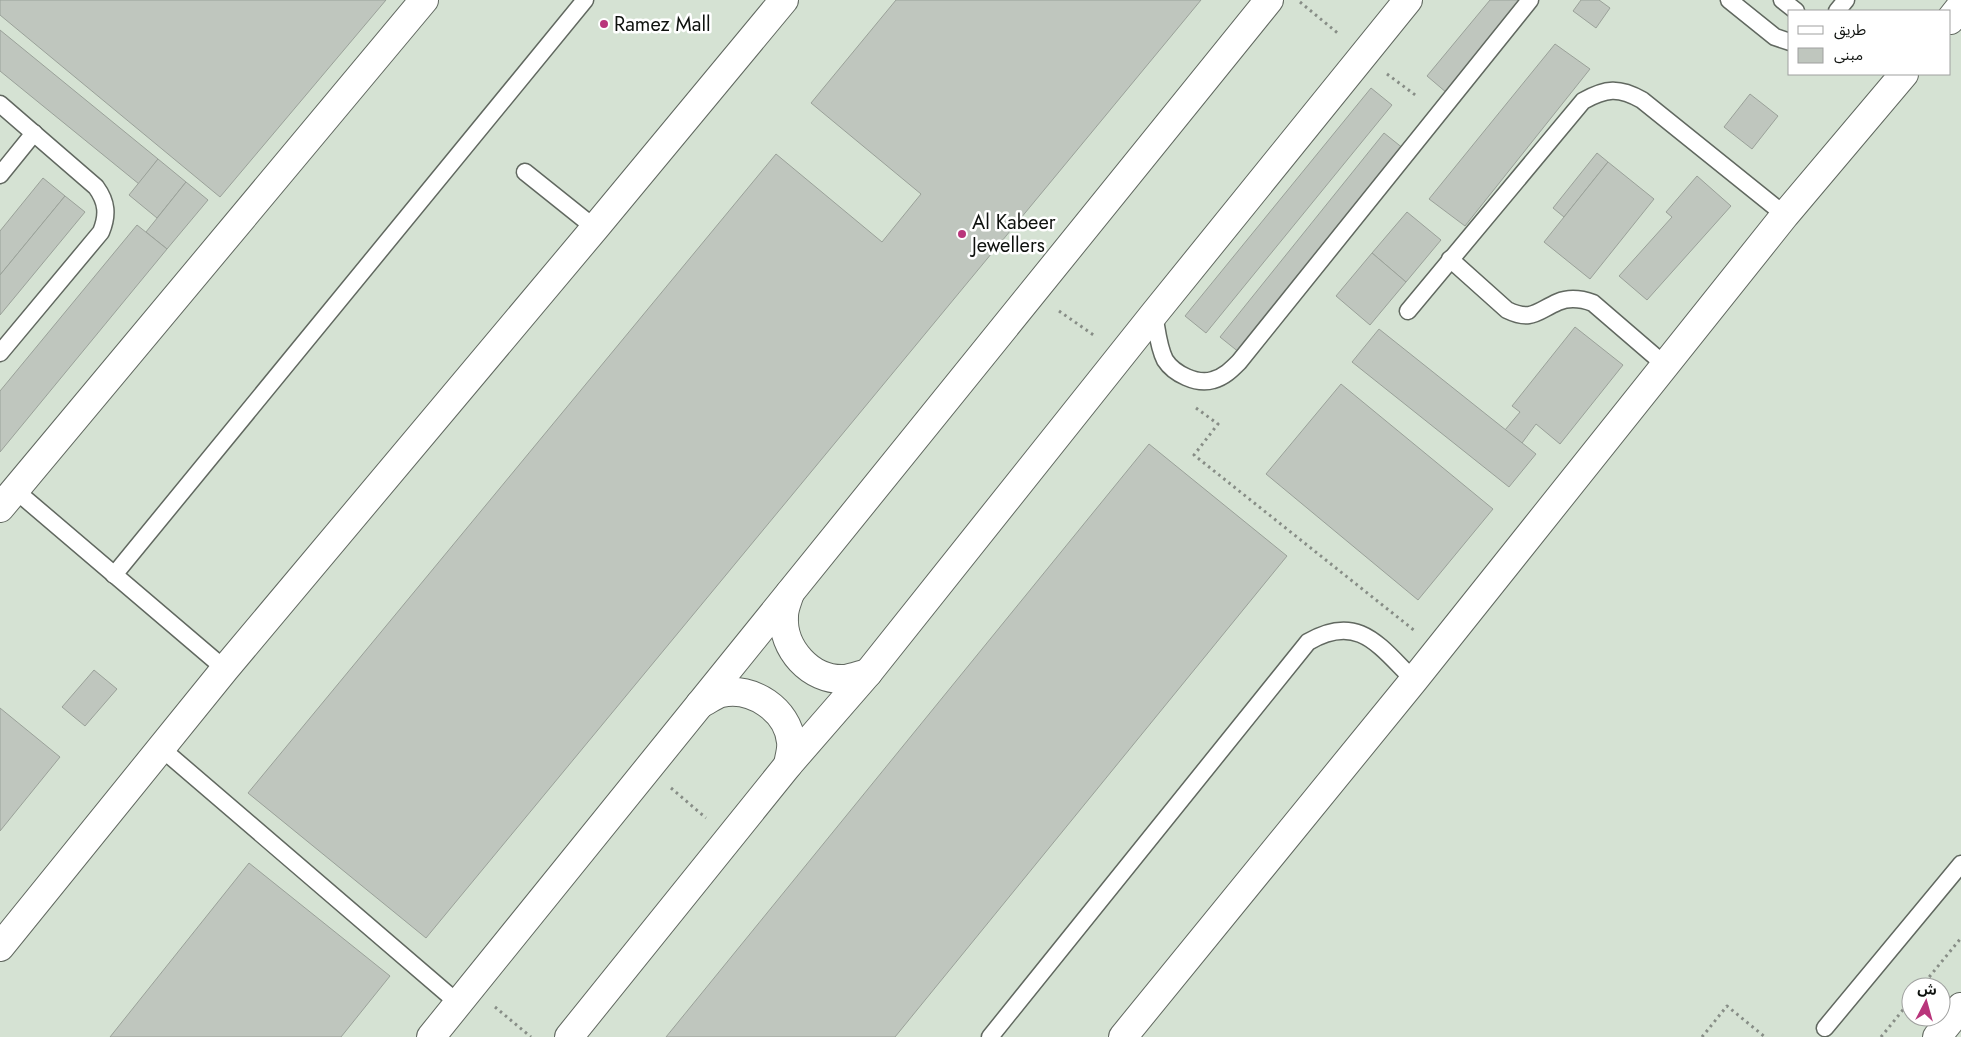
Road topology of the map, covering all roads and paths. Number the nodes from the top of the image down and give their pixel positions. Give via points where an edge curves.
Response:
1 (424, 0) edge
2 (585, 0) edge
3 (784, 0) edge
4 (1269, 0) edge
5 (1408, 0) edge
6 (1530, 0) edge
7 (1729, 0) edge
8 (1782, 0) edge
9 (1846, 0) edge
10 (1961, 6) edge
11 (1795, 10) edge
12 (1838, 10) edge
13 (1951, 19) edge
14 (1788, 41) edge
15 (1903, 75) edge
16 (0, 104) edge
17 (34, 133) junction
18 (525, 172) dead end
19 (0, 175) edge
20 (1785, 215) junction
21 (595, 228) junction
22 (1450, 259) junction
23 (1032, 292) junction
24 (1408, 311) dead end
25 (1154, 314) junction
26 (0, 353) edge
27 (1122, 356) junction
28 (1665, 365) junction
29 (1194, 407) dead end
30 (7, 499) edge
31 (114, 575) junction
32 (790, 591) junction
33 (1438, 650) junction
34 (225, 669) junction
35 (868, 673) junction
36 (1414, 680) junction
37 (700, 704) junction
38 (160, 748) junction
39 (788, 765) junction
40 (648, 769) junction
41 (730, 837) junction
42 (1961, 864) edge
43 (1961, 938) edge
44 (0, 947) edge
45 (1929, 977) edge
46 (465, 995) junction
47 (1961, 1007) edge
48 (1901, 1012) edge
49 (1825, 1028) dead end
50 (431, 1037) edge
51 (531, 1037) edge
52 (569, 1037) edge
53 (990, 1037) edge
54 (1123, 1037) edge
55 (1702, 1037) edge
56 (1765, 1037) edge
57 (1881, 1037) edge
58 (1937, 1037) edge

1 - 30 street
2 - 31 lane
3 - 21 street
4 - 23 street
5 - 25 street
6 - 25 lane via 1228,373 1212,381 1195,380 1179,374 1166,362
7 - 14 lane via 1775,37
8 - 11 lane
9 - 12 lane
10 - 13 street
15 - 20 street
16 - 17 lane
17 - 19 lane
17 - 26 lane via 96,187 105,204 106,214 102,232
18 - 21 lane
20 - 22 lane via 1642,100 1628,92 1613,90 1597,93 1582,101
20 - 28 street
21 - 34 street
22 - 24 lane
22 - 28 lane via 1507,310 1517,315 1539,313 1570,299 1594,303
23 - 27 path
23 - 32 street
25 - 27 street
27 - 35 street
28 - 33 street
29 - 33 path via 1218,424 1194,455
30 - 31 lane
31 - 34 lane
32 - 35 street via 783,615 787,639 799,660 819,674 844,679
32 - 37 street
33 - 36 street
34 - 38 street
35 - 39 street
36 - 53 lane via 1359,632 1341,629 1323,632 1308,642
36 - 54 street
37 - 39 street via 721,693 745,693 767,702 783,719 791,741
37 - 40 street
38 - 44 street
38 - 46 lane
39 - 41 street
40 - 41 path
40 - 46 street
41 - 52 street
42 - 49 lane
43 - 45 path
46 - 50 street
46 - 51 path
47 - 58 street
48 - 57 path
55 - 56 path via 1727,1006

